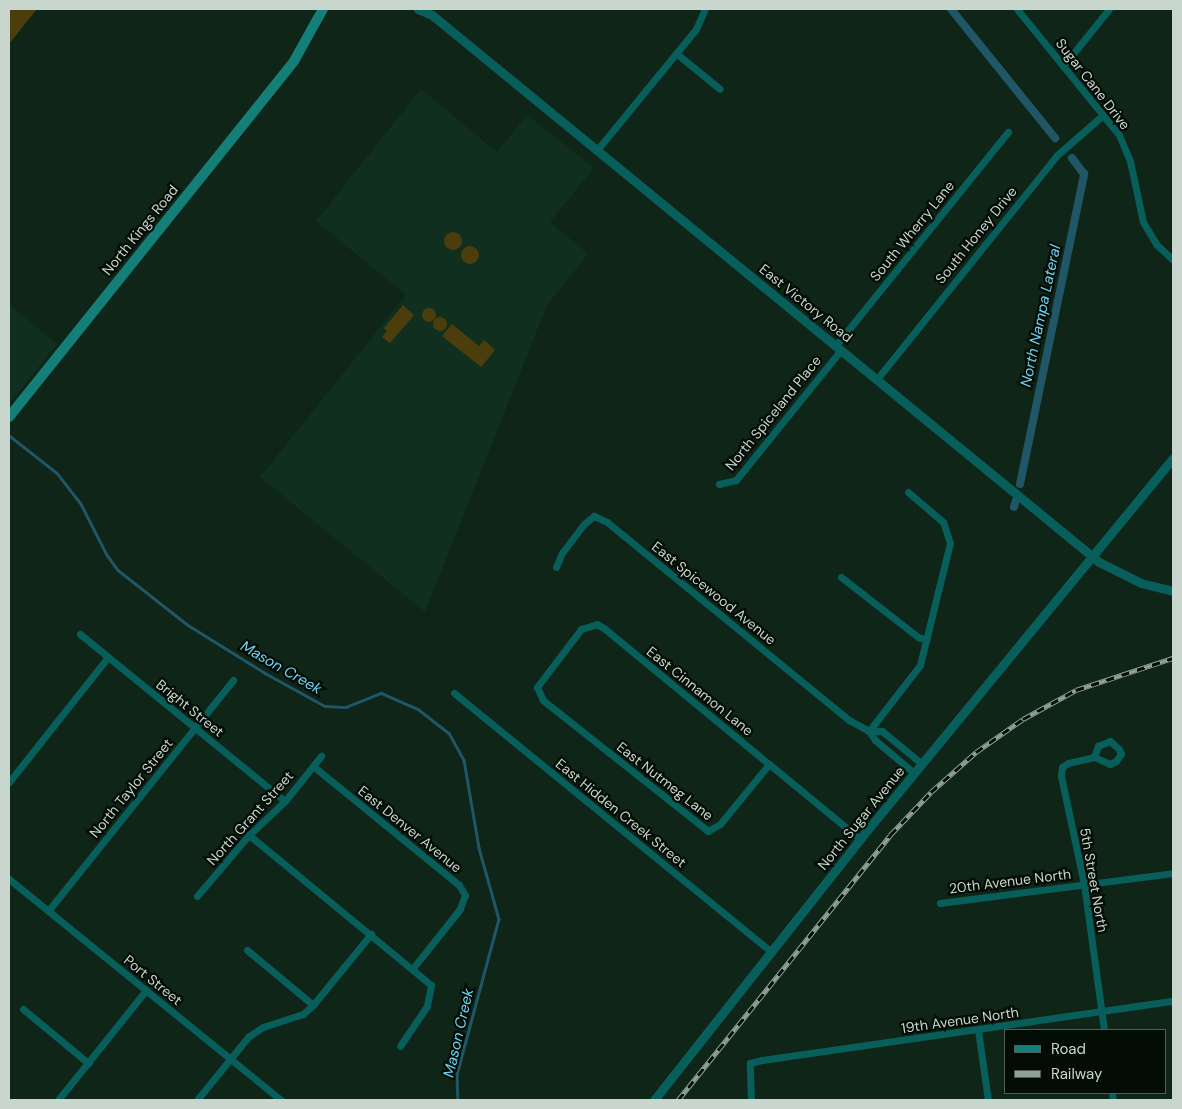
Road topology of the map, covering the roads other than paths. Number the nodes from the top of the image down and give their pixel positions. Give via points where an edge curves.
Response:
1 (323, 9) edge
2 (330, 9) edge
3 (418, 9) edge
4 (1017, 9) edge
5 (1110, 9) edge
6 (705, 10) edge
7 (430, 12) edge
8 (677, 54) junction
9 (294, 61) junction
10 (1063, 66) junction
11 (720, 89) dead end
12 (1103, 115) junction
13 (1008, 132) dead end
14 (597, 150) junction
15 (1173, 260) edge
16 (838, 347) junction
17 (877, 379) junction
18 (9, 417) edge
19 (1173, 458) edge
20 (720, 484) dead end
21 (908, 492) dead end
22 (1094, 557) junction
23 (556, 567) dead end
24 (841, 577) dead end
25 (1173, 591) edge
26 (80, 634) dead end
27 (928, 640) junction
28 (108, 657) junction
29 (233, 680) dead end
30 (537, 692) joint
31 (454, 693) dead end
32 (195, 728) junction
33 (869, 731) junction
34 (321, 756) dead end
35 (1094, 757) dead end
36 (769, 764) junction
37 (922, 764) junction
38 (313, 766) junction
39 (914, 773) junction
40 (9, 782) edge
41 (285, 801) junction
42 (249, 834) junction
43 (860, 839) junction
44 (1173, 873) edge
45 (9, 879) edge
46 (1084, 884) junction
47 (197, 896) dead end
48 (940, 903) dead end
49 (48, 911) junction
50 (371, 934) junction
51 (247, 950) dead end
52 (772, 952) junction
53 (413, 968) junction
54 (146, 990) junction
55 (1173, 1001) edge
56 (313, 1005) junction
57 (23, 1009) dead end
58 (1101, 1011) junction
59 (1104, 1029) edge
60 (978, 1030) junction
61 (400, 1046) dead end
62 (230, 1059) junction
63 (88, 1063) junction
64 (58, 1100) edge
65 (197, 1100) edge
66 (281, 1100) edge
67 (654, 1100) edge
68 (751, 1100) edge
69 (988, 1100) edge

1 - 9 main road, North Kings Road
2 - 9 main road, North Kings Road via 317,36
3 - 7 street, East Victory Road
4 - 10 street, Sugar Cane Drive
5 - 10 street
6 - 8 street
7 - 14 street, East Victory Road
8 - 11 street
8 - 14 street
9 - 18 main road, North Kings Road
10 - 12 street, Sugar Cane Drive
12 - 15 street, Sugar Cane Drive via 1126,149 1149,234
12 - 17 street, South Honey Drive via 1056,156
13 - 16 street, South Wherry Lane
14 - 16 street, East Victory Road
16 - 17 street, East Victory Road
16 - 20 street, North Spiceland Place via 736,480
17 - 22 street, East Victory Road
19 - 22 street, North Sugar Avenue
21 - 27 street via 943,522 950,538
22 - 25 street, East Victory Road via 1118,574
22 - 37 street, North Sugar Avenue
23 - 33 street, East Spicewood Avenue via 562,553 584,524 594,516 607,522 849,720
24 - 27 street via 918,637
26 - 28 street, Bright Street
27 - 33 street via 920,665
28 - 32 street, Bright Street
28 - 40 street
29 - 32 street, North Taylor Street
30 - 36 street, East Nutmeg Lane via 708,831 720,824
30 - 36 street, East Cinnamon Lane via 540,682 581,629 597,624
31 - 52 street, East Hidden Creek Street
32 - 41 street, Bright Street
32 - 49 street, North Taylor Street
33 - 37 street, East Spicewood Avenue via 882,732
33 - 39 street, East Spicewood Avenue
34 - 38 street, North Grant Street
35 - 46 street, 5th Street North via 1068,763 1062,767 1061,776
36 - 43 street, East Cinnamon Lane
37 - 39 street, North Sugar Avenue
38 - 41 street, North Grant Street
38 - 53 street, East Denver Avenue via 459,885 465,895 460,908
39 - 43 street, North Sugar Avenue
41 - 42 street, North Grant Street
42 - 47 street, North Grant Street
42 - 50 street
43 - 52 street, North Sugar Avenue
44 - 46 street, 20th Avenue North
45 - 49 street, Port Street
46 - 48 street, 20th Avenue North
46 - 58 street, 5th Street North
49 - 54 street, Port Street
50 - 53 street
50 - 56 street
51 - 56 street
52 - 67 street, North Sugar Avenue
53 - 61 street via 431,985 427,1006
54 - 62 street, Port Street
54 - 63 street
55 - 58 street, 19th Avenue North
56 - 62 street via 289,1020 262,1027 248,1036
57 - 63 street
58 - 59 street, 5th Street North
58 - 60 street, 19th Avenue North
60 - 68 street, 19th Avenue North via 750,1063
60 - 69 street
62 - 65 street
62 - 66 street, Port Street
63 - 64 street

